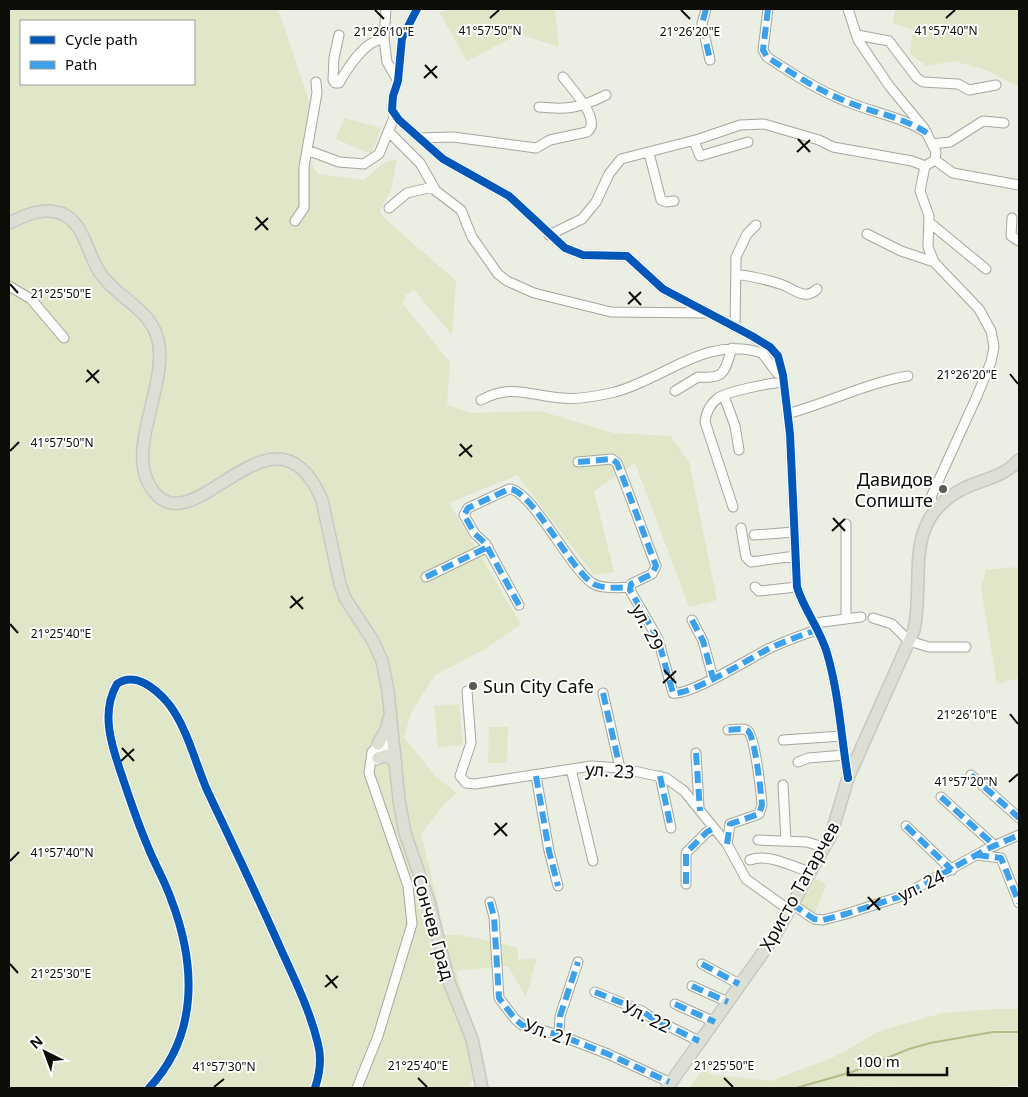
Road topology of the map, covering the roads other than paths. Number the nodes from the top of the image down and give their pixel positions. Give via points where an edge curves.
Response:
1 (386, 9) edge
2 (417, 9) edge
3 (706, 9) edge
4 (768, 9) edge
5 (848, 9) edge
6 (339, 35) dead end
7 (857, 35) junction
8 (384, 39) junction
9 (710, 60) dead end
10 (563, 77) dead end
11 (398, 81) junction
12 (316, 82) dead end
13 (996, 85) dead end
14 (606, 95) dead end
15 (584, 106) junction
16 (539, 107) dead end
17 (395, 114) junction
18 (1004, 123) dead end
19 (389, 132) junction
20 (927, 133) junction
21 (419, 138) junction
22 (694, 141) junction
23 (748, 142) dead end
24 (932, 144) junction
25 (307, 150) junction
26 (649, 153) junction
27 (935, 160) junction
28 (925, 166) junction
29 (1019, 185) edge
30 (433, 187) junction
31 (674, 202) dead end
32 (389, 208) dead end
33 (1012, 218) dead end
34 (295, 222) dead end
35 (9, 223) edge
36 (930, 223) junction
37 (756, 225) dead end
38 (868, 234) dead end
39 (549, 235) junction
40 (1019, 241) edge
41 (934, 262) junction
42 (986, 269) dead end
43 (736, 275) junction
44 (9, 286) edge
45 (817, 289) dead end
46 (709, 314) junction
47 (735, 327) junction
48 (64, 338) dead end
49 (732, 348) junction
50 (908, 376) dead end
51 (783, 379) junction
52 (675, 391) dead end
53 (724, 396) junction
54 (481, 400) dead end
55 (787, 414) junction
56 (739, 450) dead end
57 (1019, 460) edge
58 (578, 462) dead end
59 (733, 507) dead end
60 (934, 510) junction
61 (846, 524) dead end
62 (741, 528) dead end
63 (794, 532) junction
64 (754, 535) dead end
65 (488, 547) junction
66 (795, 556) junction
67 (426, 577) dead end
68 (630, 587) junction
69 (755, 587) dead end
70 (797, 587) junction
71 (519, 605) dead end
72 (861, 617) dead end
73 (846, 618) junction
74 (873, 618) dead end
75 (692, 620) dead end
76 (816, 626) junction
77 (909, 641) junction
78 (966, 647) dead end
79 (713, 678) junction
80 (467, 691) dead end
81 (603, 693) dead end
82 (390, 709) junction
83 (728, 730) dead end
84 (842, 736) junction
85 (783, 740) dead end
86 (378, 744) junction
87 (394, 744) junction
88 (696, 753) dead end
89 (845, 756) junction
90 (378, 758) junction
91 (798, 762) dead end
92 (396, 763) junction
93 (620, 768) junction
94 (571, 769) junction
95 (971, 775) dead end
96 (536, 776) junction
97 (660, 776) junction
98 (848, 778) junction
99 (371, 779) junction
100 (783, 785) dead end
101 (941, 797) dead end
102 (700, 811) junction
103 (1019, 818) edge
104 (906, 826) dead end
105 (671, 828) dead end
106 (714, 828) junction
107 (1019, 835) edge
108 (758, 840) dead end
109 (1014, 840) edge
110 (786, 841) junction
111 (727, 844) junction
112 (995, 846) junction
113 (823, 847) junction
114 (977, 855) junction
115 (750, 860) dead end
116 (593, 861) dead end
117 (952, 870) junction
118 (809, 872) junction
119 (686, 884) dead end
120 (558, 886) dead end
121 (490, 902) dead end
122 (1019, 903) edge
123 (790, 907) junction
124 (578, 962) dead end
125 (702, 964) dead end
126 (739, 984) junction
127 (692, 986) dead end
128 (595, 992) dead end
129 (728, 1002) junction
130 (676, 1004) dead end
131 (715, 1022) junction
132 (559, 1035) junction
133 (699, 1042) junction
134 (668, 1085) edge
135 (149, 1088) edge
136 (315, 1088) edge
137 (357, 1088) edge
138 (482, 1088) edge
139 (658, 1088) edge

1 - 8 street
2 - 11 street via 402,38
3 - 9 street via 702,24
4 - 20 street via 763,50 768,57 822,90 860,107 906,121
5 - 7 street
6 - 8 street via 333,70 336,84 371,43
7 - 13 street via 889,41 923,82 945,82 975,90
7 - 20 street via 890,87
8 - 11 street via 387,62
10 - 15 street
11 - 17 street via 392,104
12 - 25 street
14 - 15 street
15 - 16 street
15 - 21 street via 593,123 591,130 550,140 536,148 453,137
17 - 19 street
17 - 21 street
18 - 24 street via 983,121 950,142
19 - 25 street via 380,154 364,164 340,162
19 - 30 street via 420,163
20 - 24 street
21 - 39 street via 461,171 509,196
22 - 23 street via 700,156
22 - 26 street
22 - 28 street via 740,125 758,124 834,147
24 - 27 street
25 - 34 street via 304,208
26 - 31 street via 661,200
26 - 39 street via 621,159 582,219
27 - 28 street
27 - 29 street via 953,173
28 - 36 street via 920,191
30 - 32 street via 407,193
30 - 46 street via 461,210 472,237 498,274 520,288 611,312
33 - 40 street via 1011,236
35 - 82 main road via 27,214 45,211 54,211 71,219 104,279 138,307 150,322 159,345 159,374 145,437 143,470 158,496 175,504 190,502 253,463 268,459 296,466 311,478 322,500 336,572 345,598 382,660
36 - 41 street via 928,247
36 - 42 street
37 - 43 street via 738,250
38 - 41 street via 901,251
39 - 46 street via 575,253 627,256 657,286
41 - 60 street via 979,308 991,332 994,347 977,396 931,497
43 - 45 street via 783,284 792,292 809,294
43 - 47 street
44 - 48 street via 31,299
46 - 47 street
47 - 51 street via 775,353
49 - 51 street via 762,353
49 - 52 street via 718,377 698,376
49 - 54 street via 670,367 632,386 609,393 562,398 512,390 496,392
50 - 55 street via 873,383
51 - 53 street
51 - 55 street
53 - 56 street via 735,426
53 - 59 street via 710,407 705,422
55 - 63 street
57 - 60 main road, Христо Татарчев via 1008,471 960,490
58 - 68 street, ул. 29 via 612,459 623,478 656,566 654,572
60 - 77 main road, Христо Татарчев via 921,538 916,620
61 - 73 street
62 - 66 street via 746,557 751,562
63 - 64 street
63 - 66 street
65 - 67 street
65 - 68 street via 475,534 465,512 508,489 516,490 528,500 560,546 592,583
65 - 71 street
66 - 70 street
68 - 79 street, ул. 29 via 658,639 673,693
69 - 70 street via 759,591
70 - 76 street
72 - 73 street, ул. 29
73 - 76 street, ул. 29
74 - 77 street via 892,624
75 - 79 street
76 - 79 street, ул. 29
76 - 84 street via 837,697
77 - 78 street via 929,646
77 - 98 main road, Христо Татарчев
80 - 96 street, ул. 23 via 471,743 460,772 462,780 471,784
81 - 93 street
82 - 86 main road via 386,730
82 - 87 main road, Сончев Град
83 - 111 street via 749,731 755,749 762,805 759,814 730,824
84 - 85 street
84 - 89 street
86 - 87 street via 388,740
86 - 99 street via 369,764
87 - 90 street
87 - 92 main road, Сончев Град
88 - 102 street
89 - 91 street via 808,758
89 - 98 street
90 - 92 main road via 387,756
90 - 99 street
92 - 138 main road, Сончев Град via 405,833 429,902 449,982 472,1039
93 - 94 street, ул. 23 via 591,766
93 - 97 street, ул. 23
94 - 96 street, ул. 23
94 - 116 street
95 - 103 street
96 - 120 street via 548,851
97 - 102 street, ул. 23 via 678,784
97 - 105 street
98 - 113 main road, Христо Татарчев via 836,822
99 - 137 street via 408,886 412,924 378,1036
100 - 110 street
101 - 112 street
102 - 106 street, ул. 23
104 - 117 street
106 - 111 street, ул. 23
106 - 119 street via 686,854
107 - 109 street, ул. 24
108 - 110 street
109 - 112 street, ул. 24
110 - 113 street
111 - 123 street, ул. 23 via 746,879
112 - 114 street, ул. 24
113 - 118 main road, Христо Татарчев
114 - 117 street, ул. 24
114 - 122 street via 1001,858
115 - 118 street via 766,858
117 - 123 street, ул. 24 via 902,896 823,920
118 - 123 main road, Христо Татарчев
121 - 132 street, Ул. 21 via 494,916 499,998 522,1025
123 - 126 main road, Христо Татарчев via 770,943
124 - 132 street via 560,1016
125 - 126 street
126 - 129 main road, Христо Татарчев
127 - 129 street
128 - 133 street, Ул. 22 via 642,1011
129 - 131 main road, Христо Татарчев
130 - 131 street
131 - 133 main road, Христо Татарчев
132 - 134 street, Ул. 21 via 653,1073
133 - 134 main road, Христо Татарчев
134 - 139 main road, Христо Татарчев
135 - 136 street via 179,1038 188,1013 190,987 186,955 172,901 147,846 110,733 108,711 111,697 117,684 129,679 154,689 174,713 233,841 298,986 316,1036 321,1066

